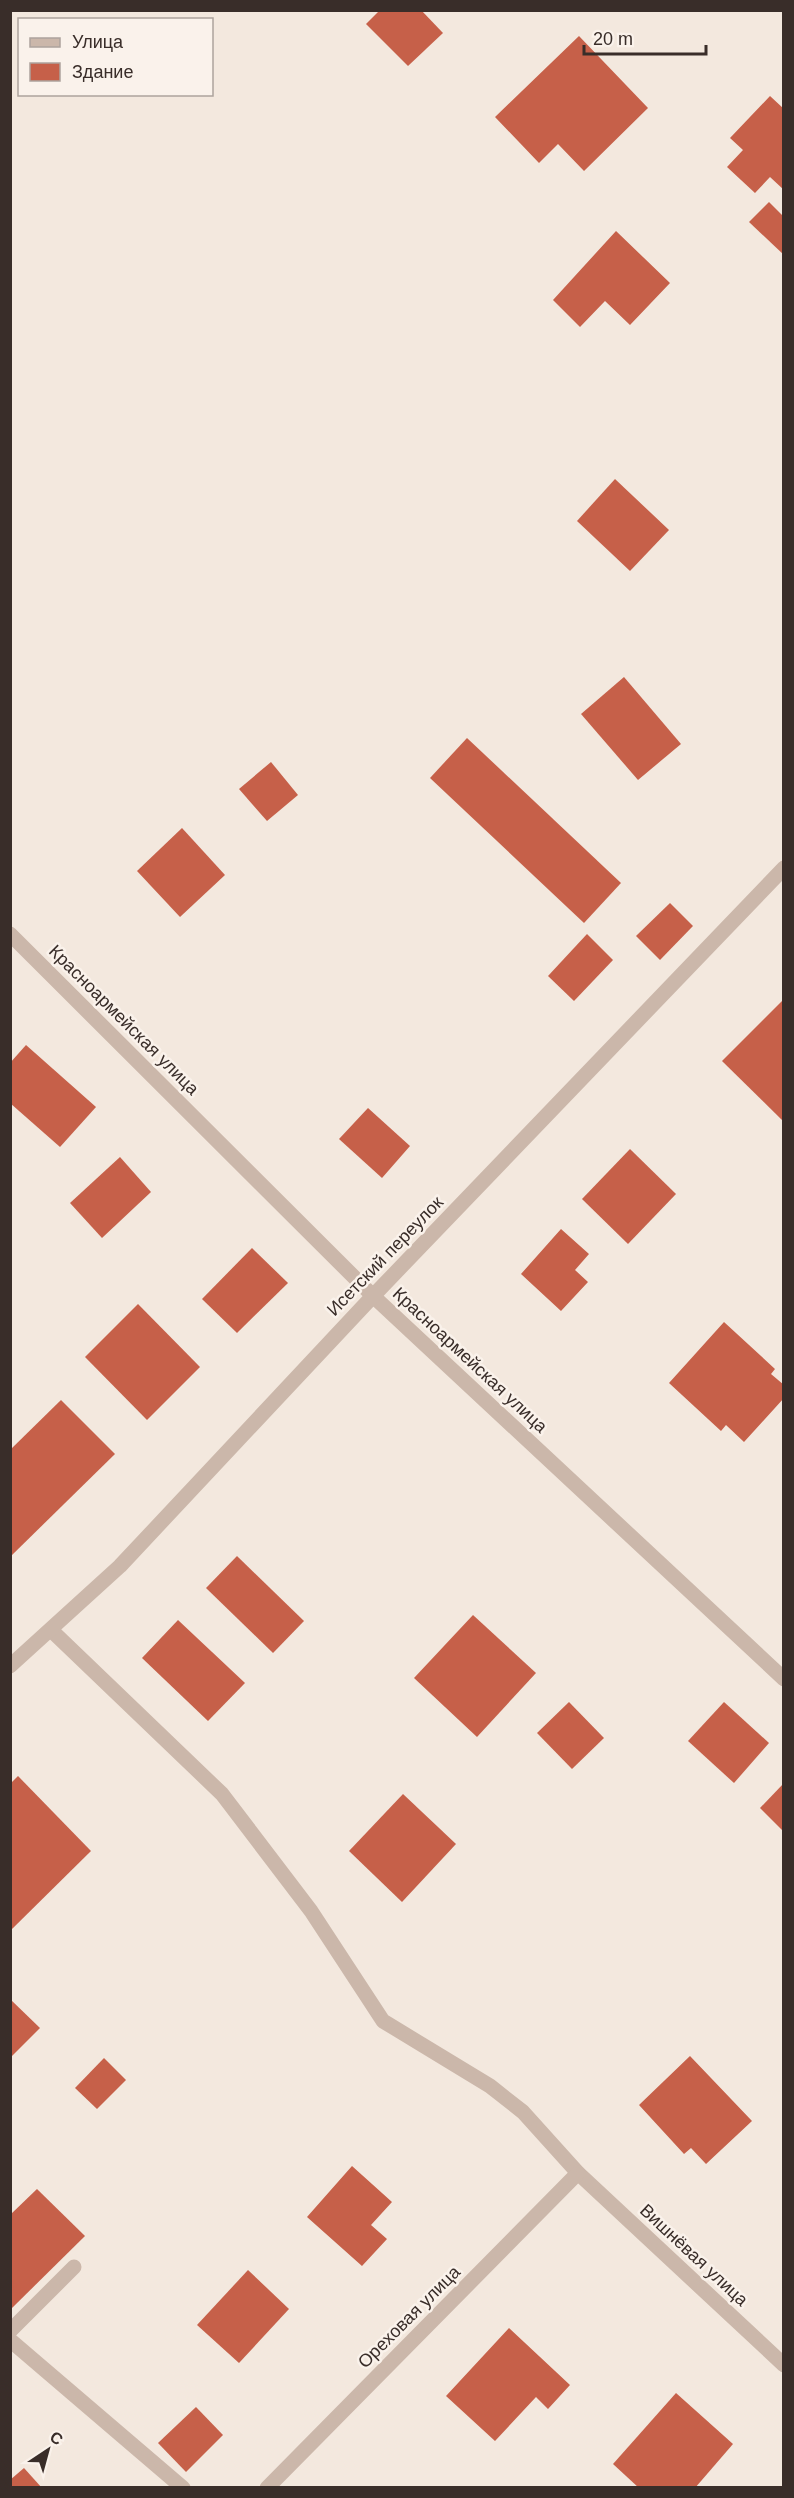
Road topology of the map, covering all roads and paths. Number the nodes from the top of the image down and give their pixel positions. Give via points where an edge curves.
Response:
1 (783, 868) edge
2 (10, 934) edge
3 (374, 1296) junction
4 (51, 1630) junction
5 (10, 1666) edge
6 (783, 1679) edge
7 (578, 2173) junction
8 (74, 2267) dead end
9 (10, 2331) edge
10 (10, 2340) edge
11 (783, 2365) edge
12 (183, 2487) edge
13 (267, 2487) edge

1 - 3 street, Исетский переулок
2 - 3 street, Красноармейская улица
3 - 4 street, Исетский переулок via 120,1566
3 - 6 street, Красноармейская улица
4 - 5 street, Исетский переулок
4 - 7 street, Вишнёвая улица via 222,1794 311,1911 383,2021 490,2086 523,2112
7 - 11 street, Вишнёвая улица
7 - 13 street, Ореховая улица
8 - 9 street
10 - 12 street

